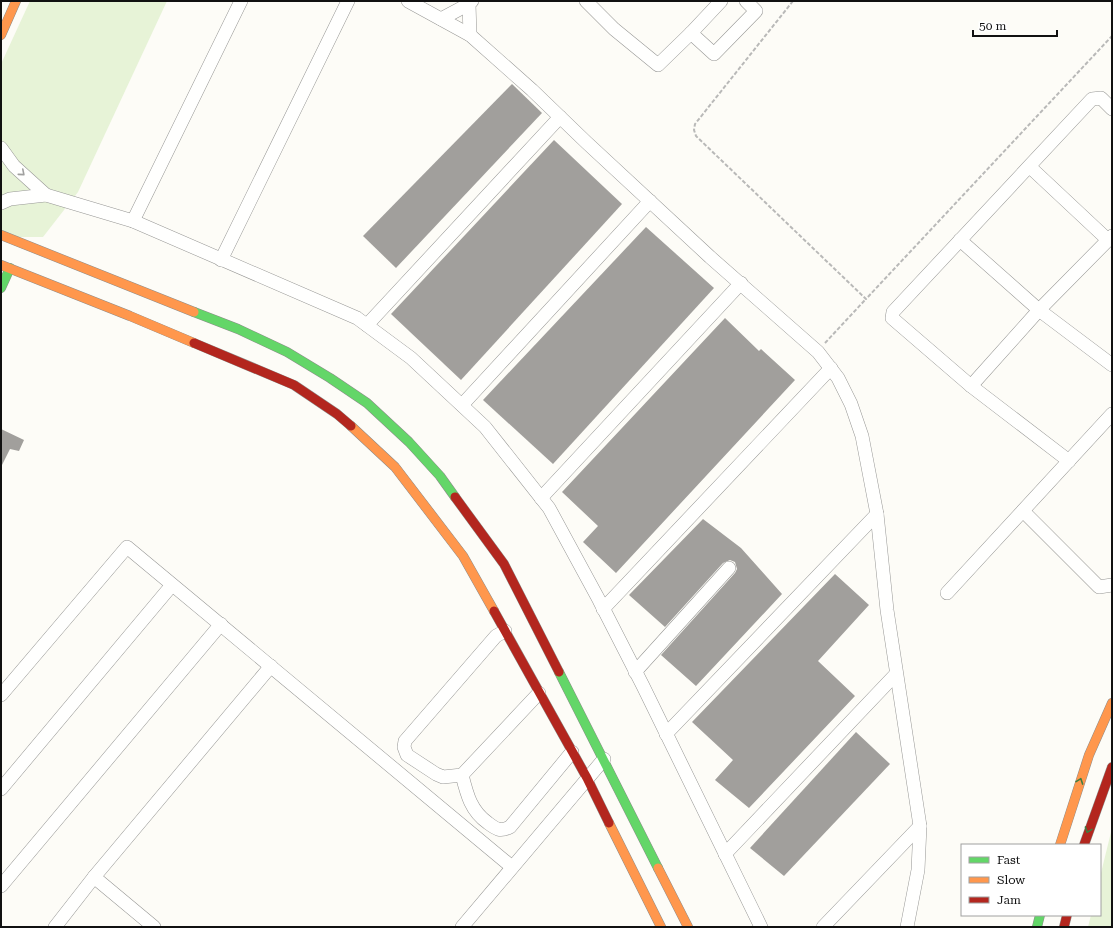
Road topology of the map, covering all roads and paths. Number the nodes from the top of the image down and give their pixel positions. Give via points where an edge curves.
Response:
1 (16, 1) edge
2 (242, 1) edge
3 (348, 1) edge
4 (408, 1) edge
5 (587, 1) edge
6 (722, 1) edge
7 (746, 1) edge
8 (793, 1) edge
9 (471, 3) edge
10 (441, 19) junction
11 (691, 33) junction
12 (1, 35) edge
13 (470, 35) junction
14 (1112, 36) edge
15 (1112, 108) edge
16 (560, 117) junction
17 (1, 148) edge
18 (1030, 167) junction
19 (46, 194) junction
20 (650, 201) junction
21 (1, 204) edge
22 (133, 221) junction
23 (1, 235) edge
24 (1110, 238) edge
25 (960, 240) junction
26 (221, 260) junction
27 (6, 266) edge
28 (741, 283) junction
29 (1, 288) edge
30 (866, 299) junction
31 (1039, 310) junction
32 (367, 325) junction
33 (818, 352) junction
34 (1112, 365) edge
35 (831, 368) junction
36 (971, 386) junction
37 (462, 405) junction
38 (1112, 414) edge
39 (1069, 461) junction
40 (541, 498) junction
41 (1022, 511) junction
42 (877, 514) junction
43 (729, 568) dead end
44 (1112, 584) edge
45 (172, 585) junction
46 (947, 593) dead end
47 (604, 609) junction
48 (220, 624) junction
49 (505, 631) junction
50 (271, 666) junction
51 (635, 672) junction
52 (896, 674) junction
53 (540, 693) junction
54 (1, 695) edge
55 (1112, 703) edge
56 (666, 734) junction
57 (572, 752) junction
58 (604, 759) junction
59 (1112, 768) edge
60 (462, 775) junction
61 (587, 778) junction
62 (1, 788) edge
63 (1071, 804) junction
64 (1089, 810) junction
65 (920, 826) junction
66 (1060, 844) edge
67 (1084, 844) edge
68 (725, 854) junction
69 (512, 867) junction
70 (94, 877) junction
71 (1, 886) edge
72 (1040, 916) edge
73 (1067, 916) edge
74 (55, 927) edge
75 (154, 927) edge
76 (462, 927) edge
77 (661, 927) edge
78 (688, 927) edge
79 (761, 927) edge
80 (823, 927) edge
81 (907, 927) edge
82 (1037, 927) edge
83 (1064, 927) edge

1 - 12 street
2 - 22 street
3 - 26 street
4 - 10 street
5 - 11 street via 614,29 658,66
6 - 11 street
7 - 11 street via 756,10 714,54
8 - 30 path via 695,124 694,130 696,136
9 - 10 street
9 - 13 street
10 - 13 street
13 - 16 street
14 - 30 path
15 - 18 street via 1100,98 1092,99
16 - 20 street
16 - 32 street
17 -> 19 street via 14,166
18 - 24 street
18 - 25 street
19 - 21 street via 10,199
19 - 22 street
20 - 28 street
20 - 37 street
22 - 26 street
23 - 58 street via 238,329 287,352 366,403 409,442 440,476 504,564
24 - 31 street
25 - 31 street
25 - 36 street via 893,312 892,318
26 - 32 street via 357,318
27 - 29 street
27 - 49 street via 294,385 337,414 395,467 462,556
28 - 33 street
28 - 40 street
30 - 33 path
31 - 34 street
31 - 36 street
32 - 37 street via 411,358
33 - 35 street
35 - 42 street via 851,404 862,436
35 - 47 street
36 - 39 street
37 - 40 street via 485,427
38 - 39 street
39 - 41 street
40 - 47 street via 549,508
41 - 44 street via 1099,587
41 - 46 street
42 - 52 street
42 - 56 street
43 - 51 street
45 - 48 street
45 - 54 street via 127,547
45 - 62 street
47 - 51 street
48 - 50 street
48 - 71 street
49 - 53 street
49 - 60 street via 496,636 405,741 407,756 436,774 443,777
50 - 69 street
50 - 70 street
51 - 56 street
52 - 65 street
52 - 68 street
53 - 57 street
53 - 60 street
63 -> 55 street
56 - 68 street
57 - 60 street via 510,827 503,830 497,830 479,817 470,804
57 - 61 street
58 - 61 street
58 - 78 street
59 - 64 street
61 - 69 street
61 - 77 street
63 - 64 street
63 - 66 street
64 -> 67 street
65 - 80 street
65 - 81 street via 918,870
68 - 79 street
69 - 76 street
70 - 74 street
70 - 75 street
72 - 82 street
73 - 83 street

